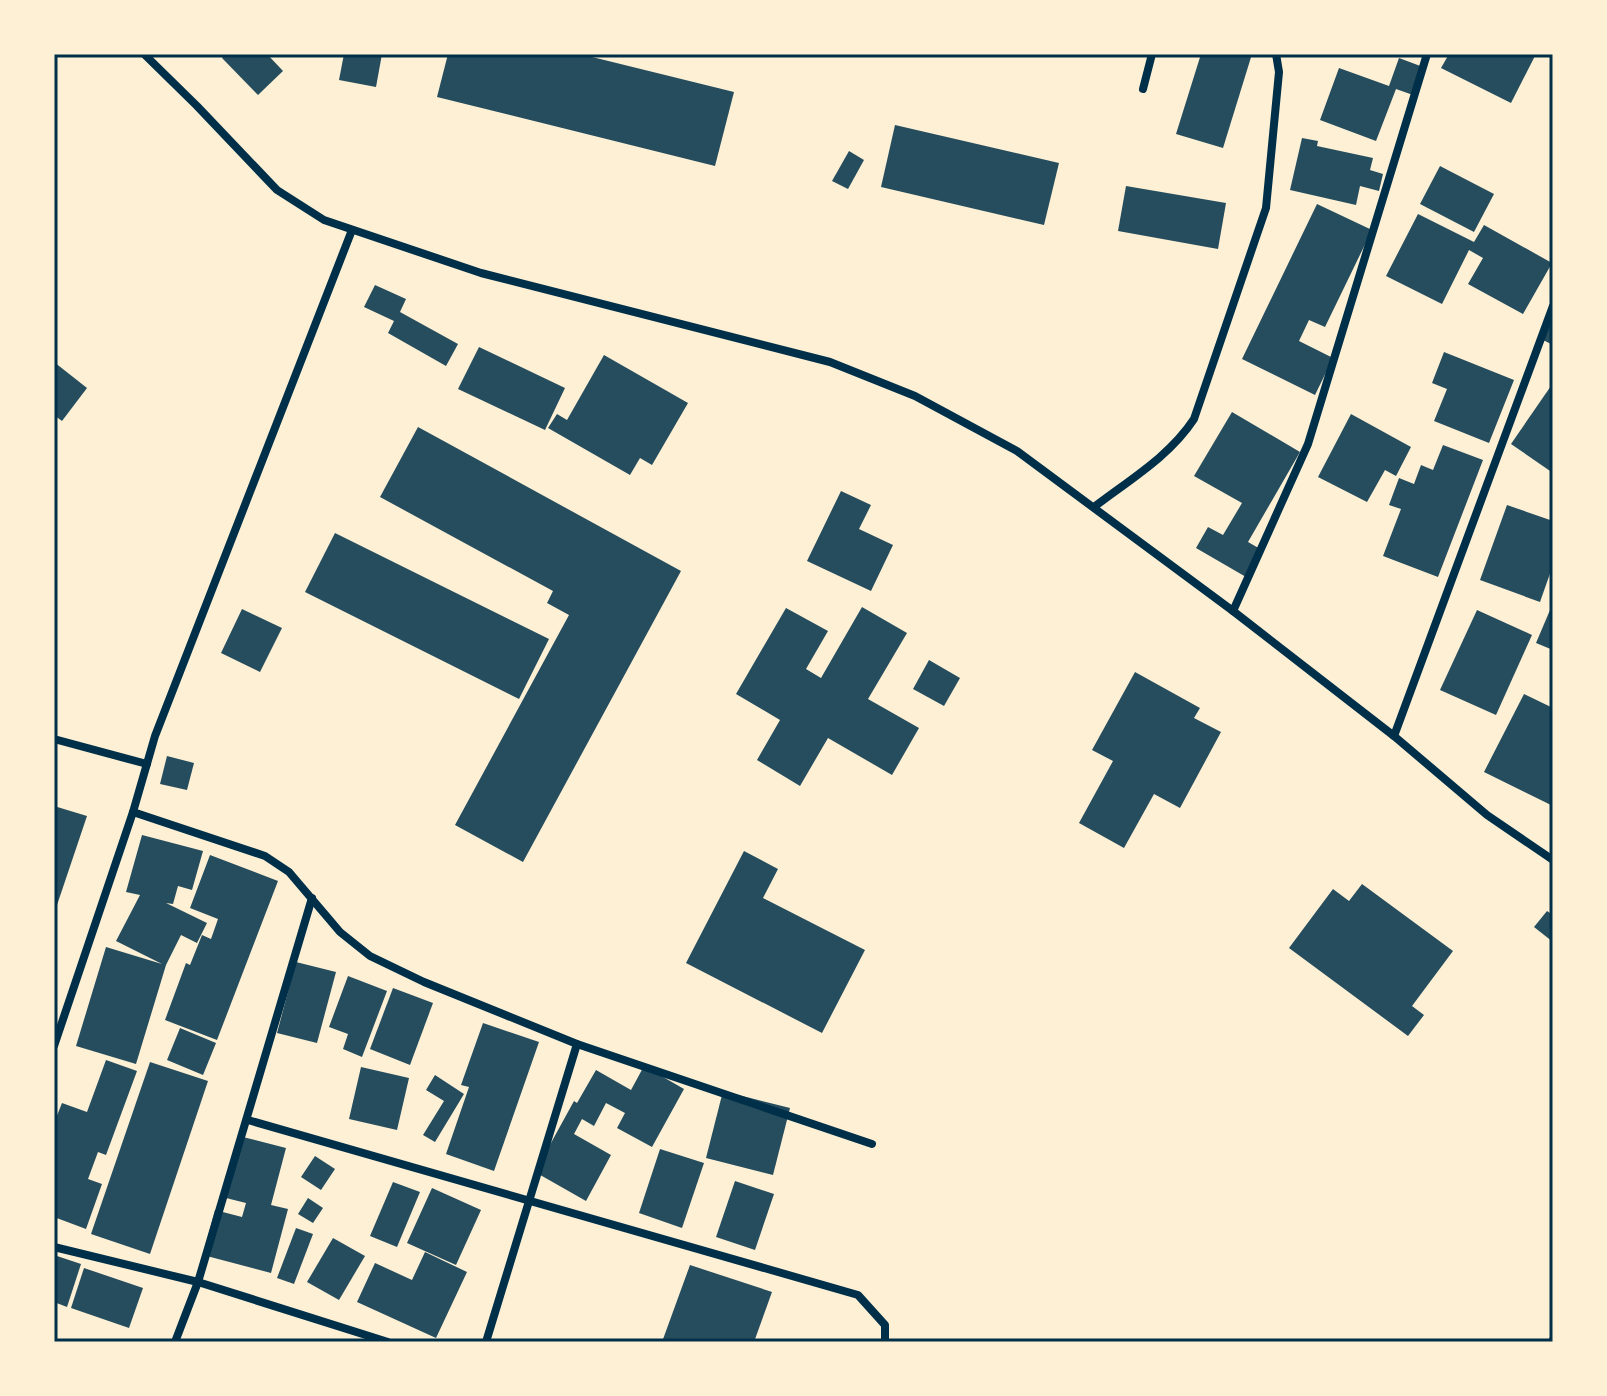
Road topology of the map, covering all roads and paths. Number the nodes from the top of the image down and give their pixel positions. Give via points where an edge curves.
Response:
1 (144, 54) edge
2 (1152, 54) edge
3 (1276, 54) edge
4 (1427, 54) edge
5 (1143, 89) dead end
6 (352, 230) junction
7 (1553, 306) edge
8 (1094, 507) junction
9 (1233, 611) junction
10 (1394, 736) junction
11 (54, 739) edge
12 (147, 764) junction
13 (133, 812) junction
14 (1552, 855) edge
15 (312, 898) junction
16 (577, 1044) junction
17 (54, 1046) edge
18 (248, 1120) junction
19 (872, 1144) dead end
20 (529, 1202) junction
21 (54, 1247) edge
22 (198, 1282) junction
23 (175, 1342) edge
24 (388, 1342) edge
25 (486, 1342) edge
26 (885, 1342) edge

1 - 6 street via 277,190 324,220
2 - 5 street
3 - 8 street via 1279,72 1266,208 1194,419 1167,452
4 - 9 street via 1308,444
6 - 8 street via 481,273 830,362 915,396 1017,451
6 - 12 street
7 - 10 street
8 - 9 street
9 - 10 street
10 - 14 street via 1487,815
11 - 12 street
12 - 13 street
13 - 15 street via 265,856 289,872
13 - 17 street
15 - 16 street via 340,932 370,956
15 - 18 street
16 - 19 street
16 - 20 street
18 - 20 street
18 - 22 street
20 - 25 street
20 - 26 street via 858,1295 885,1325
21 - 22 street
22 - 23 street
22 - 24 street

